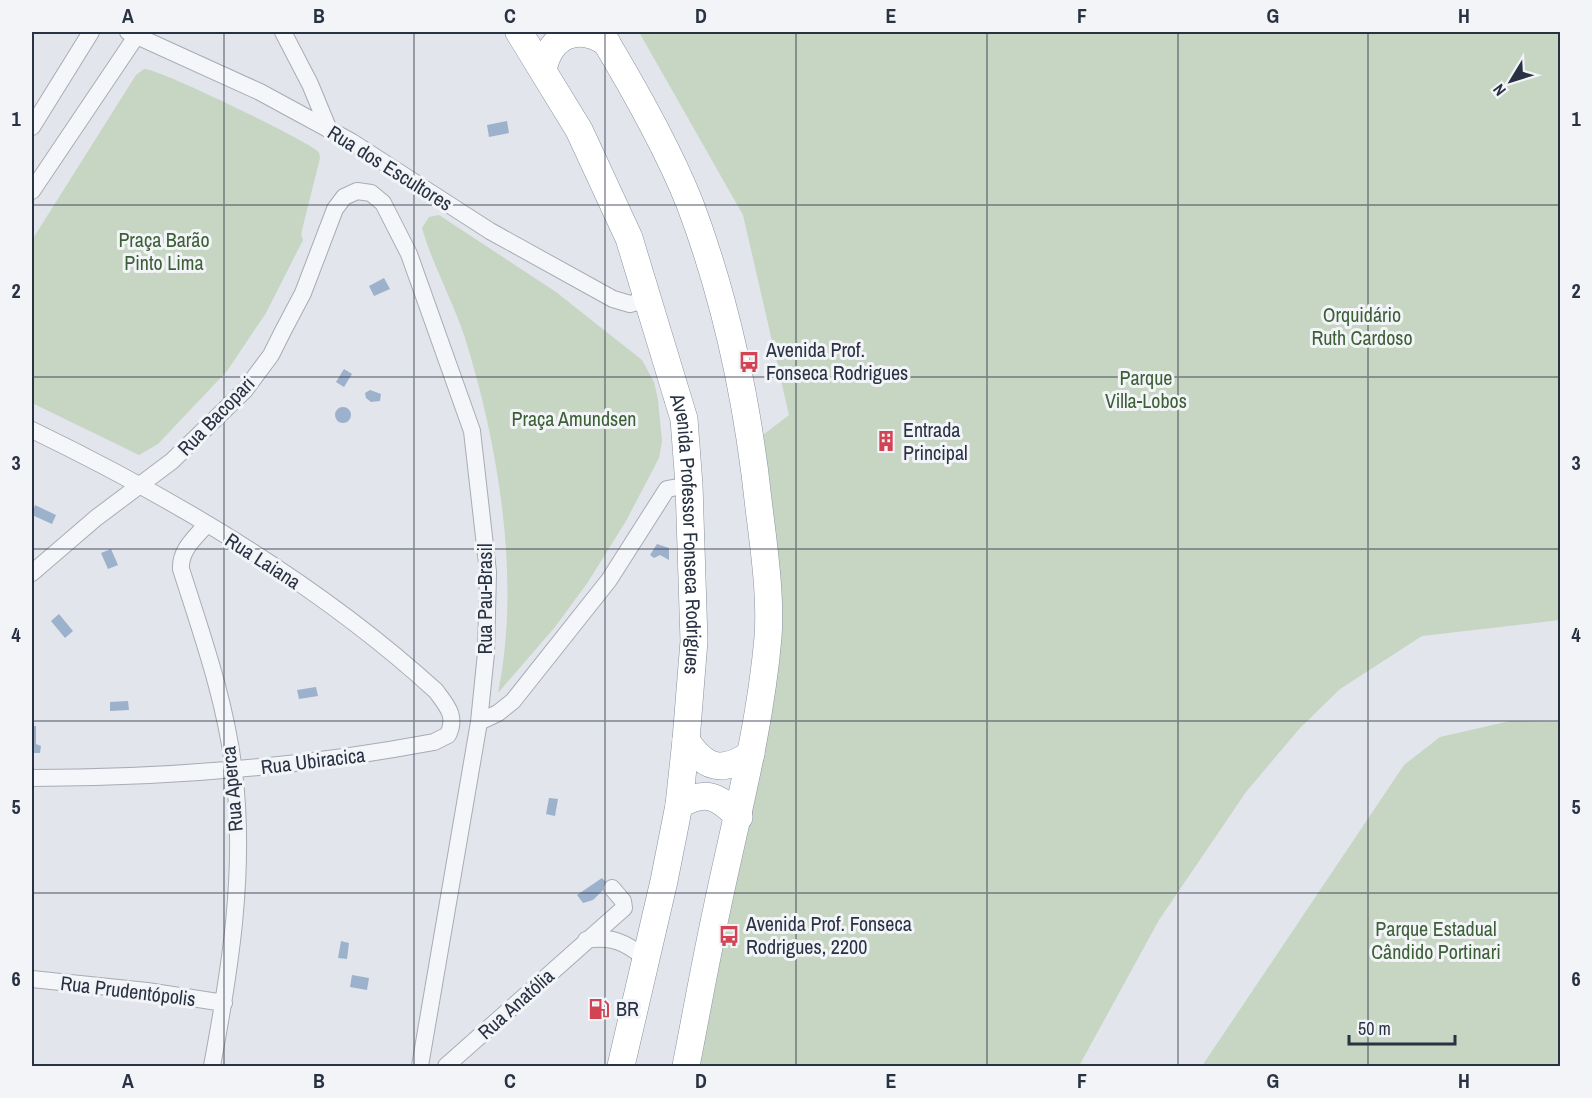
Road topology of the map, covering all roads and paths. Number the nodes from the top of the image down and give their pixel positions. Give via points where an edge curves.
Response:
1 (91, 32) edge
2 (283, 32) edge
3 (519, 32) edge
4 (132, 33) edge
5 (604, 37) edge
6 (543, 70) junction
7 (32, 127) edge
8 (329, 130) junction
9 (32, 191) edge
10 (334, 209) joint
11 (649, 299) junction
12 (32, 430) edge
13 (139, 484) junction
14 (689, 485) junction
15 (206, 525) junction
16 (32, 573) edge
17 (479, 722) junction
18 (448, 735) joint
19 (686, 740) junction
20 (751, 754) junction
21 (234, 770) junction
22 (32, 778) edge
23 (679, 805) junction
24 (739, 817) junction
25 (612, 888) dead end
26 (586, 940) junction
27 (645, 958) junction
28 (32, 979) edge
29 (224, 1003) junction
30 (212, 1066) edge
31 (420, 1066) edge
32 (446, 1066) edge
33 (621, 1066) edge
34 (686, 1066) edge

1 - 7 street
2 - 8 street
3 - 6 highway, Avenida Professor Fonseca Rodrigues
4 - 8 street, Rua dos Escultores via 260,92
4 - 9 street
5 - 6 highway via 589,33 564,37 548,51
5 - 20 highway via 689,202 730,329 750,424 768,633
6 - 11 highway, Avenida Professor Fonseca Rodrigues via 579,130 619,217
8 - 11 street, Rua dos Escultores via 490,231 613,299 630,304
10 - 13 street, Rua Bacopari via 303,293 271,356 205,431 164,468
10 - 17 street, Rua Pau-Brasil via 344,197 357,191 371,193 383,202 409,254 472,431 488,572
11 - 14 highway, Avenida Professor Fonseca Rodrigues via 684,419
12 - 13 street, Rua Laiana
13 - 15 street, Rua Laiana
13 - 16 street, Rua Bacopari
14 - 17 street via 667,489 586,612 513,701
14 - 19 highway, Avenida Professor Fonseca Rodrigues via 694,641
15 - 18 street, Rua Laiana via 341,613 426,682 448,706 453,721
15 - 21 street, Rua Aperca via 186,548 181,569 212,665
17 - 31 street, Rua Pau-Brasil
18 - 21 street, Rua Ubiracica via 434,742 367,754
19 - 20 highway via 701,759 720,766 730,767
19 - 23 highway, Avenida Professor Fonseca Rodrigues
20 - 24 highway
21 - 22 street, Rua Ubiracica
21 - 29 street, Rua Aperca via 237,894
23 - 24 highway via 698,796 714,797
23 - 27 highway, Avenida Professor Fonseca Rodrigues
24 - 34 highway
25 - 26 street, Rua Anatólia via 624,908
26 - 27 street via 622,941
26 - 32 street, Rua Anatólia
27 - 33 highway, Avenida Professor Fonseca Rodrigues
28 - 29 street, Rua Prudentópolis
29 - 30 street, Rua Aperca

